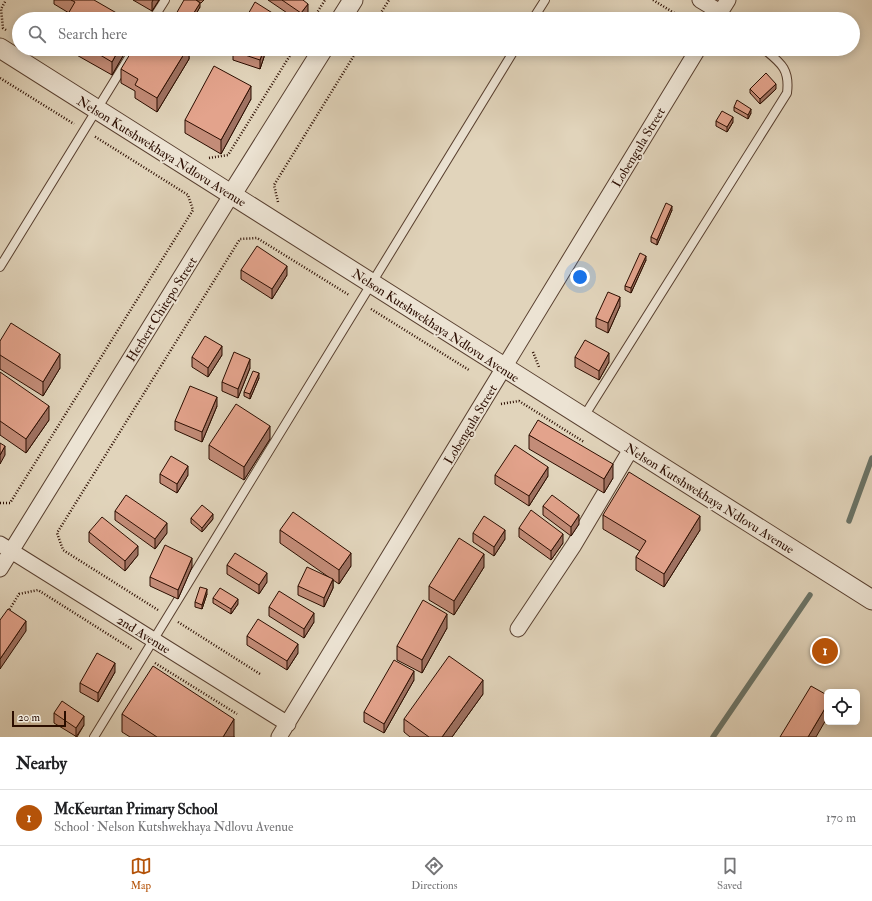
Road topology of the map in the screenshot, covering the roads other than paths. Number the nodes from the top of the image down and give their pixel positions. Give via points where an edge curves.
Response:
1 (165, 0) edge
2 (353, 0) edge
3 (545, 0) edge
4 (700, 0) edge
5 (157, 12) edge
6 (346, 12) edge
7 (537, 12) edge
8 (721, 12) edge
9 (0, 48) edge
10 (12, 56) edge
11 (13, 56) edge
12 (130, 56) edge
13 (319, 56) edge
14 (511, 56) edge
15 (694, 56) edge
16 (772, 56) edge
17 (97, 109) junction
18 (232, 194) junction
19 (0, 267) edge
20 (372, 284) junction
21 (504, 368) junction
22 (583, 418) junction
23 (631, 449) junction
24 (6, 548) edge
25 (0, 569) edge
26 (872, 600) edge
27 (518, 629) dead end
28 (155, 640) junction
29 (288, 724) junction
30 (94, 737) edge
31 (279, 737) edge

1 - 5 lane
2 - 6 street
3 - 7 lane
4 - 8 street
9 - 10 street, Nelson Kutshwekhaya Ndlovu Avenue
11 - 17 street, Nelson Kutshwekhaya Ndlovu Avenue
12 - 17 lane
13 - 18 street, Herbert Chitepo Street
14 - 20 lane
15 - 21 street, Lobengula Street
16 - 22 lane via 780,63 789,78 787,92
17 - 18 street, Nelson Kutshwekhaya Ndlovu Avenue
17 - 19 lane
18 - 20 street, Nelson Kutshwekhaya Ndlovu Avenue
18 - 24 street, Herbert Chitepo Street
20 - 21 street, Nelson Kutshwekhaya Ndlovu Avenue
20 - 28 lane
21 - 22 street, Nelson Kutshwekhaya Ndlovu Avenue
21 - 29 street, Lobengula Street
22 - 23 street, Nelson Kutshwekhaya Ndlovu Avenue
23 - 26 street, Nelson Kutshwekhaya Ndlovu Avenue
23 - 27 street via 574,545
24 - 25 street, Herbert Chitepo Street
24 - 28 street, 2nd Avenue
28 - 29 street, 2nd Avenue
28 - 30 lane
29 - 31 street, Lobengula Street

